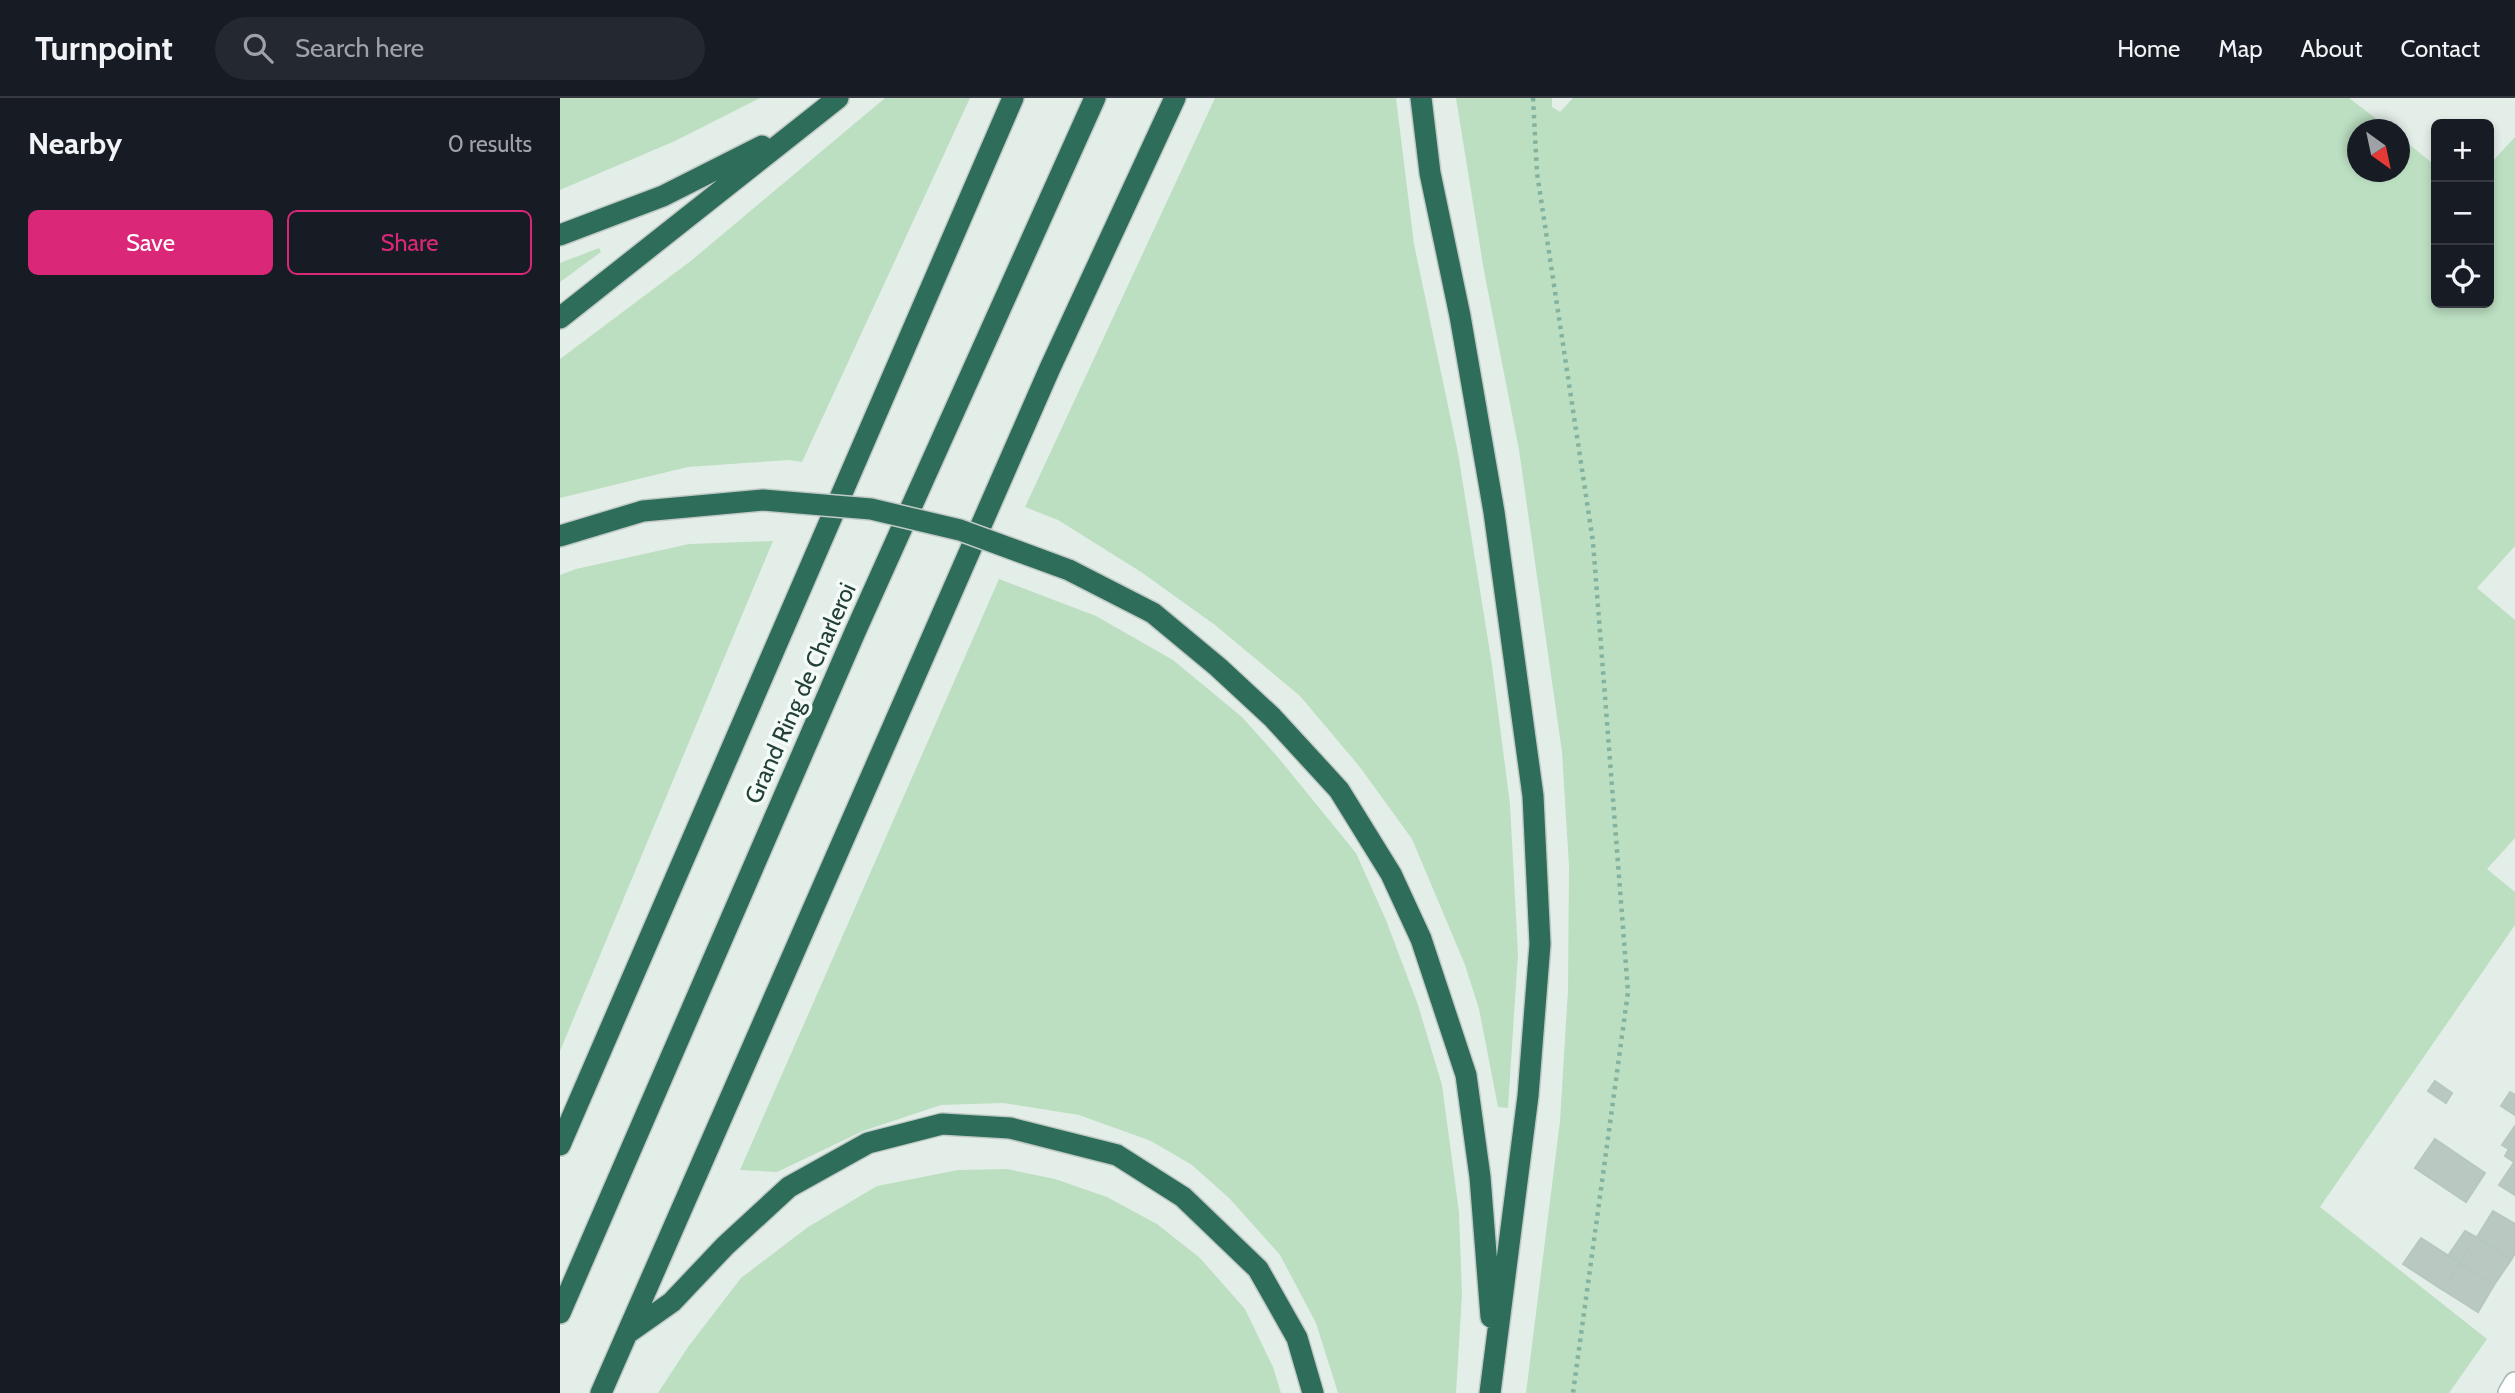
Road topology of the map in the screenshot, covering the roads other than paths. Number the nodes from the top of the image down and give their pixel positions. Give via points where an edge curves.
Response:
1 (838, 98) edge
2 (1013, 98) edge
3 (1095, 98) edge
4 (1175, 98) edge
5 (1421, 98) edge
6 (807, 123) junction
7 (560, 235) edge
8 (560, 318) edge
9 (560, 536) edge
10 (560, 1145) edge
11 (560, 1313) edge
12 (626, 1334) junction
13 (1494, 1362) junction
14 (2515, 1383) edge
15 (601, 1393) edge
16 (1312, 1393) edge
17 (1490, 1393) edge
18 (2509, 1393) edge

1 - 6 highway
2 - 10 highway, Grand Ring de Charleroi
3 - 11 highway, Grand Ring de Charleroi via 850,643
4 - 12 highway via 1050,368
5 - 13 highway via 1430,173 1494,512 1533,796 1539,944 1528,1096
6 - 7 highway via 663,196
6 - 8 highway
9 - 13 highway, bridge via 643,511 763,500 871,509 960,530 1069,570 1153,613 1218,667 1339,790 1391,874 1421,940 1466,1075 1480,1177
12 - 15 highway
12 - 16 highway via 672,1302 789,1187 868,1143 942,1124 1010,1128 1117,1155 1183,1197 1258,1269 1297,1338
13 - 17 highway
14 - 18 street

